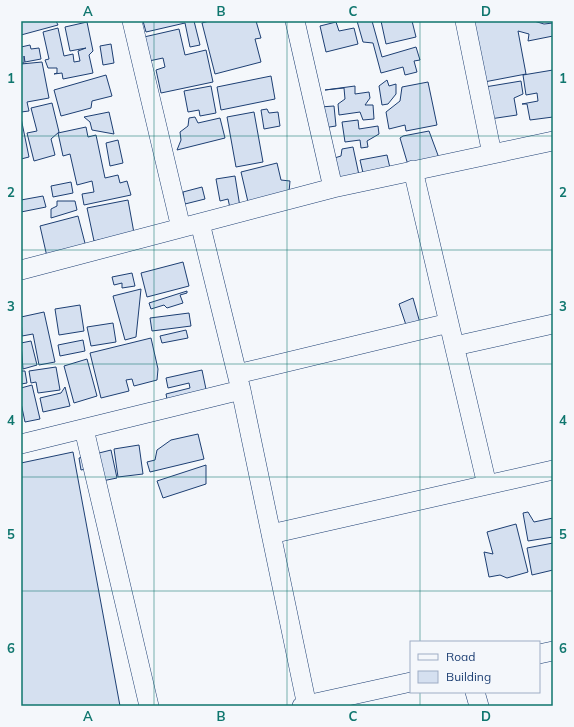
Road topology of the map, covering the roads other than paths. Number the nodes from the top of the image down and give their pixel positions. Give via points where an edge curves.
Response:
1 (132, 21) edge
2 (295, 21) edge
3 (464, 21) edge
4 (553, 141) edge
5 (492, 154) junction
6 (413, 170) junction
7 (333, 188) junction
8 (200, 223) junction
9 (181, 228) junction
10 (22, 265) edge
11 (449, 323) junction
12 (553, 324) edge
13 (454, 346) junction
14 (239, 382) junction
15 (84, 429) junction
16 (21, 444) edge
17 (553, 470) edge
18 (487, 485) junction
19 (271, 534) junction
20 (553, 651) edge
21 (540, 654) edge
22 (410, 682) edge
23 (476, 693) edge
24 (149, 706) edge
25 (306, 706) edge
26 (479, 706) edge

1 - 9 street
2 - 7 street
3 - 5 street
4 - 5 street
5 - 6 street
6 - 7 street
6 - 11 street
7 - 8 street
8 - 9 street
8 - 14 street
9 - 10 street
11 - 13 street
11 - 14 street
12 - 13 street
13 - 18 street
14 - 15 street
14 - 19 street
15 - 16 street
15 - 24 street
17 - 18 street
18 - 19 street
19 - 25 street
20 - 21 street
22 - 25 street
23 - 26 street

